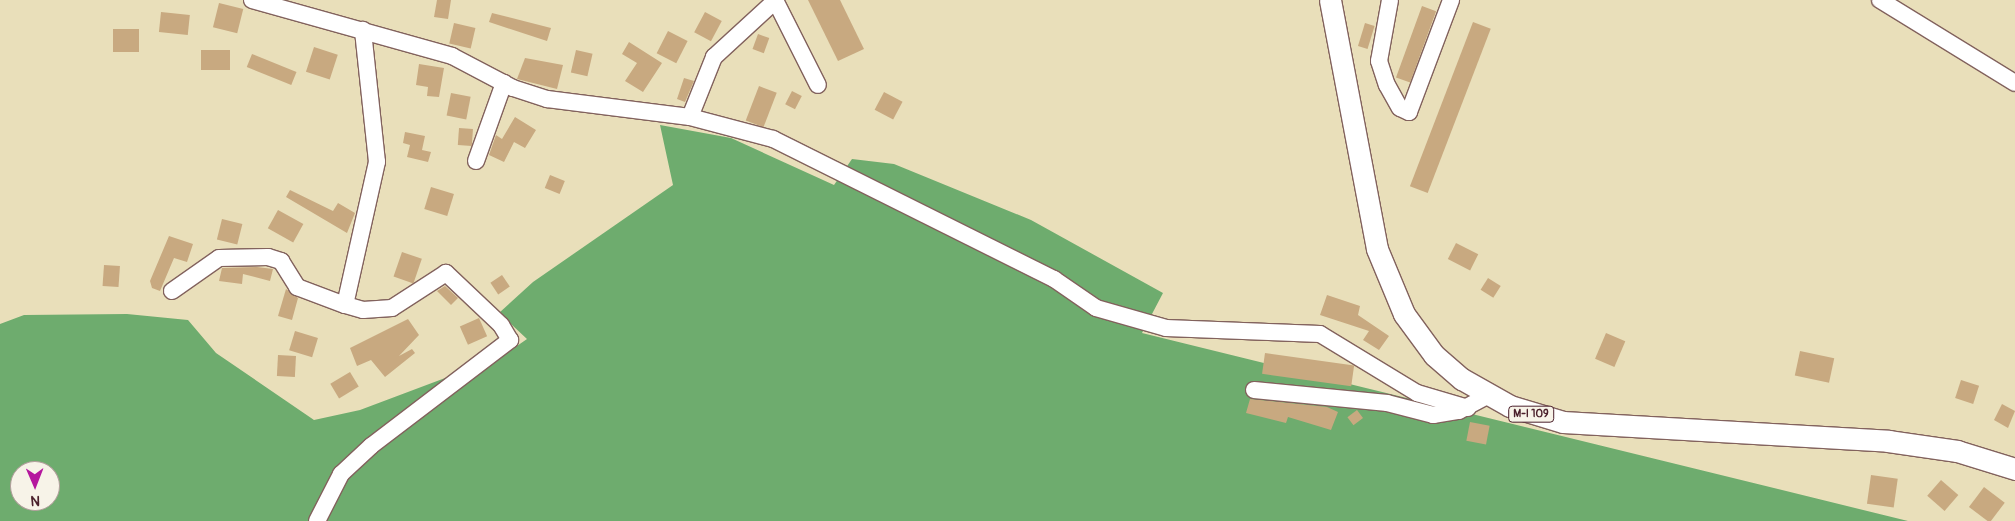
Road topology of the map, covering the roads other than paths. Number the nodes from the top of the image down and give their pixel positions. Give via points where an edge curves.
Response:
1 (252, 0) edge
2 (775, 0) edge
3 (1330, 0) edge
4 (1390, 0) edge
5 (1451, 0) edge
6 (1880, 0) edge
7 (363, 30) junction
8 (504, 83) junction
9 (2015, 83) edge
10 (818, 85) dead end
11 (690, 117) junction
12 (476, 161) dead end
13 (172, 291) dead end
14 (345, 305) junction
15 (1254, 390) dead end
16 (1489, 395) junction
17 (1468, 408) junction
18 (2015, 469) edge
19 (317, 521) edge

1 - 7 street
2 - 10 street
2 - 11 street via 714,57
3 - 16 main road, M-I 109 via 1369,220 1391,288 1434,355
4 - 5 street via 1380,61 1387,85 1400,108 1409,112
6 - 9 street
7 - 8 street via 452,56
7 - 14 street via 377,162
8 - 11 street via 546,99
8 - 12 street
11 - 17 street via 773,139 1054,279 1096,308 1166,328 1320,334 1417,393
13 - 14 street via 219,258 268,257 281,261 296,287
14 - 19 street via 363,310 392,308 446,273 501,325 510,340 370,446 341,474
15 - 17 street via 1387,403 1433,414
16 - 17 street
16 - 18 main road, M-I 109 via 1548,419 1593,427 1888,441 1957,451

